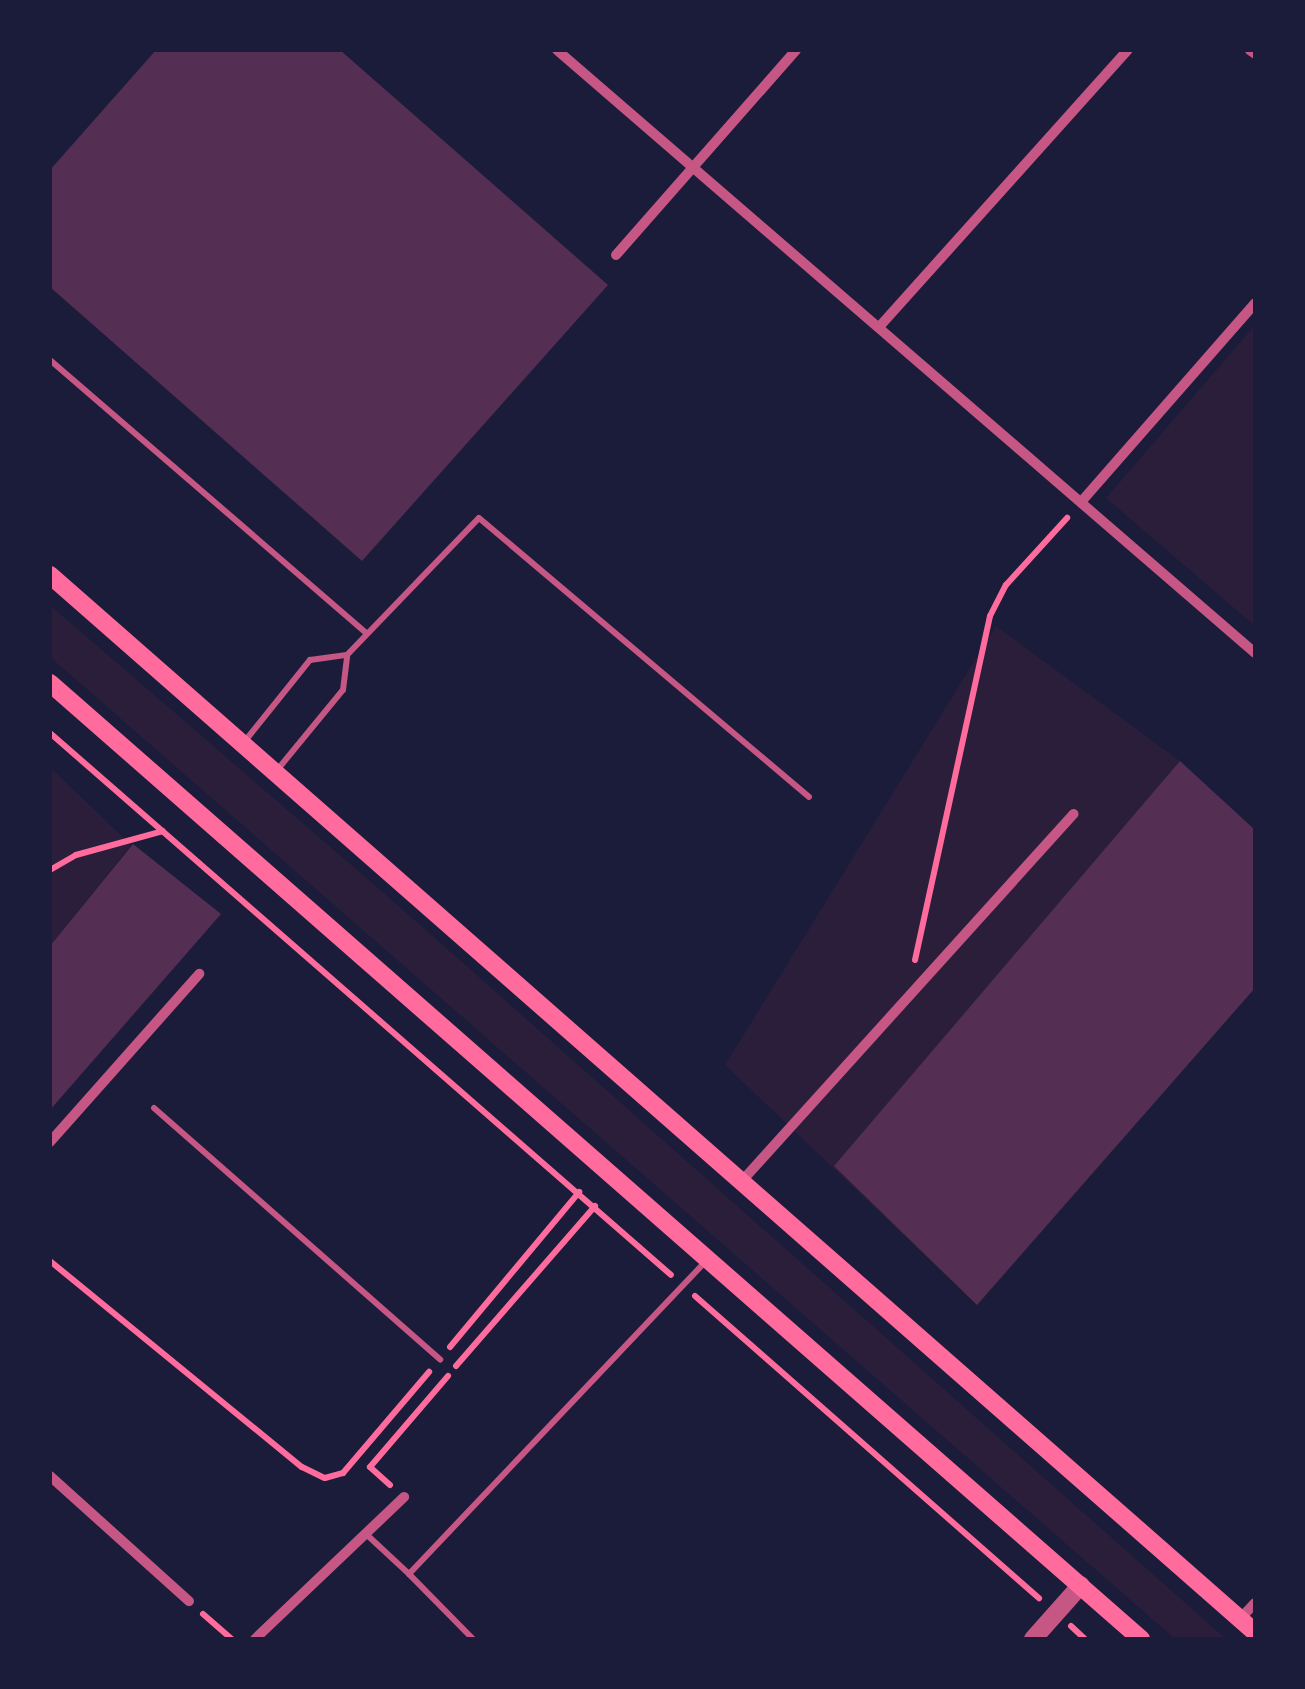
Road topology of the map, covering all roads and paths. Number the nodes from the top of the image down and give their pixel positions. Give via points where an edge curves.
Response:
1 (557, 50) edge
2 (796, 50) edge
3 (1128, 50) edge
4 (697, 167) junction
5 (616, 255) dead end
6 (1255, 303) edge
7 (880, 326) junction
8 (50, 360) edge
9 (1081, 502) junction
10 (50, 575) edge
11 (364, 631) junction
12 (1255, 653) edge
13 (347, 655) junction
14 (50, 682) edge
15 (50, 733) edge
16 (244, 742) junction
17 (276, 770) junction
18 (809, 797) dead end
19 (1074, 814) dead end
20 (163, 831) junction
21 (50, 870) edge
22 (199, 974) dead end
23 (907, 999) junction
24 (154, 1108) dead end
25 (50, 1142) edge
26 (603, 1164) junction
27 (619, 1178) junction
28 (741, 1182) junction
29 (578, 1193) junction
30 (594, 1207) junction
31 (711, 1256) junction
32 (50, 1261) edge
33 (684, 1286) junction
34 (440, 1359) junction
35 (50, 1476) edge
36 (404, 1497) joint
37 (365, 1534) junction
38 (409, 1574) junction
39 (1081, 1585) junction
40 (1035, 1595) dead end
41 (188, 1601) joint
42 (1255, 1604) edge
43 (1240, 1619) junction
44 (1255, 1632) edge
45 (232, 1639) edge
46 (255, 1639) edge
47 (473, 1639) edge
48 (1033, 1639) edge
49 (1140, 1639) edge

1 - 4 street
2 - 4 street
3 - 7 street
4 - 5 street
4 - 7 street
6 - 9 street
7 - 9 street
8 - 11 lane
9 - 12 street
9 - 23 path via 1006,584 990,616
10 - 16 main road
11 - 13 lane
11 - 18 lane via 479,518
13 - 16 lane via 310,660
13 - 17 lane via 343,690
14 - 26 main road
15 - 20 path
16 - 17 main road
17 - 28 main road
19 - 23 street
20 - 21 path via 76,855
20 - 29 path
22 - 25 street
23 - 28 street
24 - 34 lane
26 - 27 main road
26 - 29 path
27 - 30 path
27 - 31 main road
28 - 43 main road
29 - 30 path
29 - 34 path
30 - 33 path
30 - 36 path via 370,1468
31 - 33 lane
31 - 39 main road
32 - 34 path via 302,1467 325,1478 343,1473
33 - 38 lane
33 - 40 path
35 - 41 street
36 - 37 street
37 - 38 lane
37 - 46 street
38 - 47 lane
39 - 48 street
39 - 49 main road
41 - 45 path
42 - 43 street
43 - 44 main road

